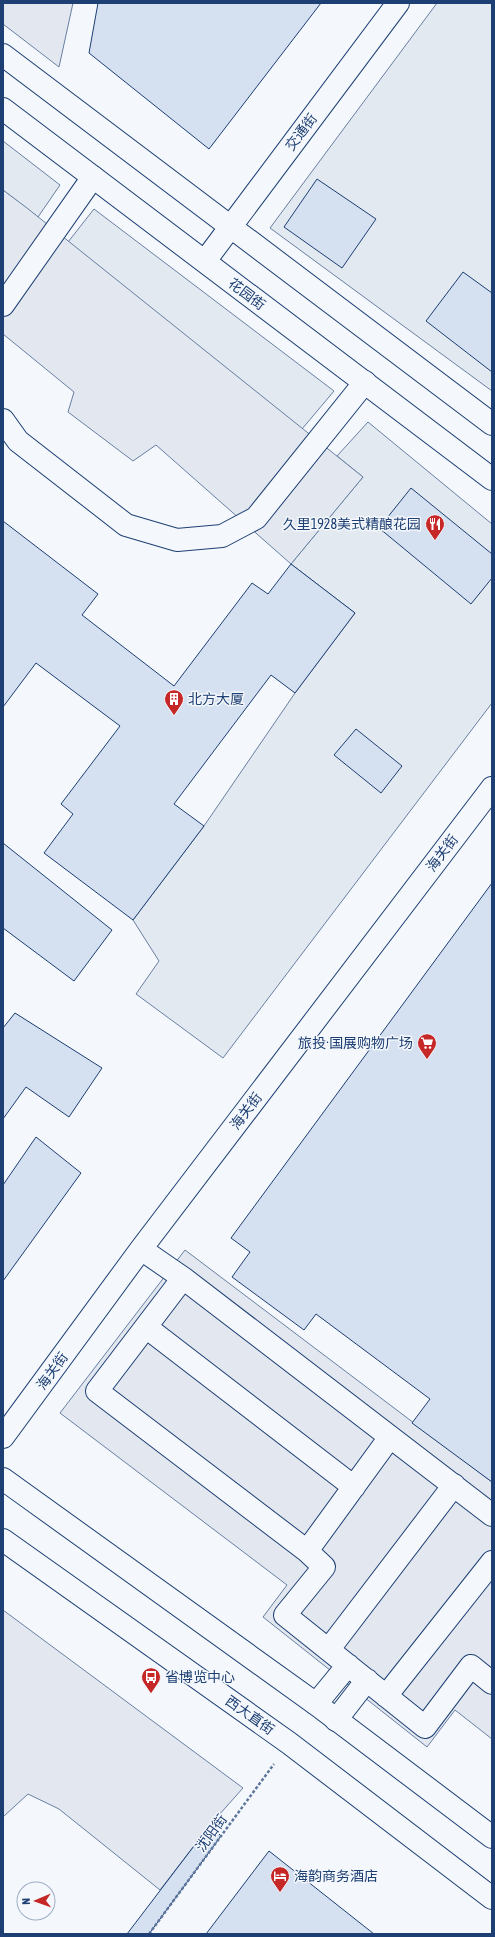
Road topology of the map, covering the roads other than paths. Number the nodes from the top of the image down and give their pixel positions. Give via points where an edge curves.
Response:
1 (398, 3) edge
2 (3, 55) edge
3 (3, 109) edge
4 (93, 177) junction
5 (231, 226) junction
6 (205, 261) junction
7 (3, 305) edge
8 (365, 382) junction
9 (3, 420) edge
10 (492, 424) edge
11 (492, 479) edge
12 (492, 788) edge
13 (141, 1249) junction
14 (183, 1278) junction
15 (146, 1327) junction
16 (3, 1437) edge
17 (390, 1437) junction
18 (3, 1479) edge
19 (454, 1485) junction
20 (354, 1487) junction
21 (492, 1515) edge
22 (3, 1540) edge
23 (307, 1551) junction
24 (492, 1562) edge
25 (329, 1650) junction
26 (348, 1665) junction
27 (367, 1680) junction
28 (492, 1683) edge
29 (386, 1696) junction
30 (316, 1704) junction
31 (336, 1720) junction
32 (492, 1837) edge
33 (492, 1898) edge

1 - 5 main road, 交通街
2 - 5 main road
3 - 4 main road, 花园街
4 - 6 main road, 花园街
4 - 7 main road
5 - 6 main road, 交通街
5 - 10 main road
6 - 8 main road, 花园街
8 - 9 main road via 256,518 222,536 177,540 126,525 18,441
8 - 11 main road, 花园街
12 - 13 main road, 海关街
13 - 14 main road
13 - 16 main road, 海关街
14 - 15 main road
14 - 17 main road
15 - 20 main road
15 - 23 main road via 97,1391
17 - 19 main road
17 - 20 main road
18 - 30 main road
19 - 21 main road
19 - 25 main road
20 - 23 main road
22 - 33 main road, 西大直街 via 289,1743
23 - 25 main road via 324,1567 285,1615
24 - 29 main road
25 - 26 main road
26 - 27 main road
26 - 30 main road
27 - 29 main road
27 - 31 main road
28 - 29 main road via 470,1666 425,1727
30 - 31 main road
31 - 32 main road

